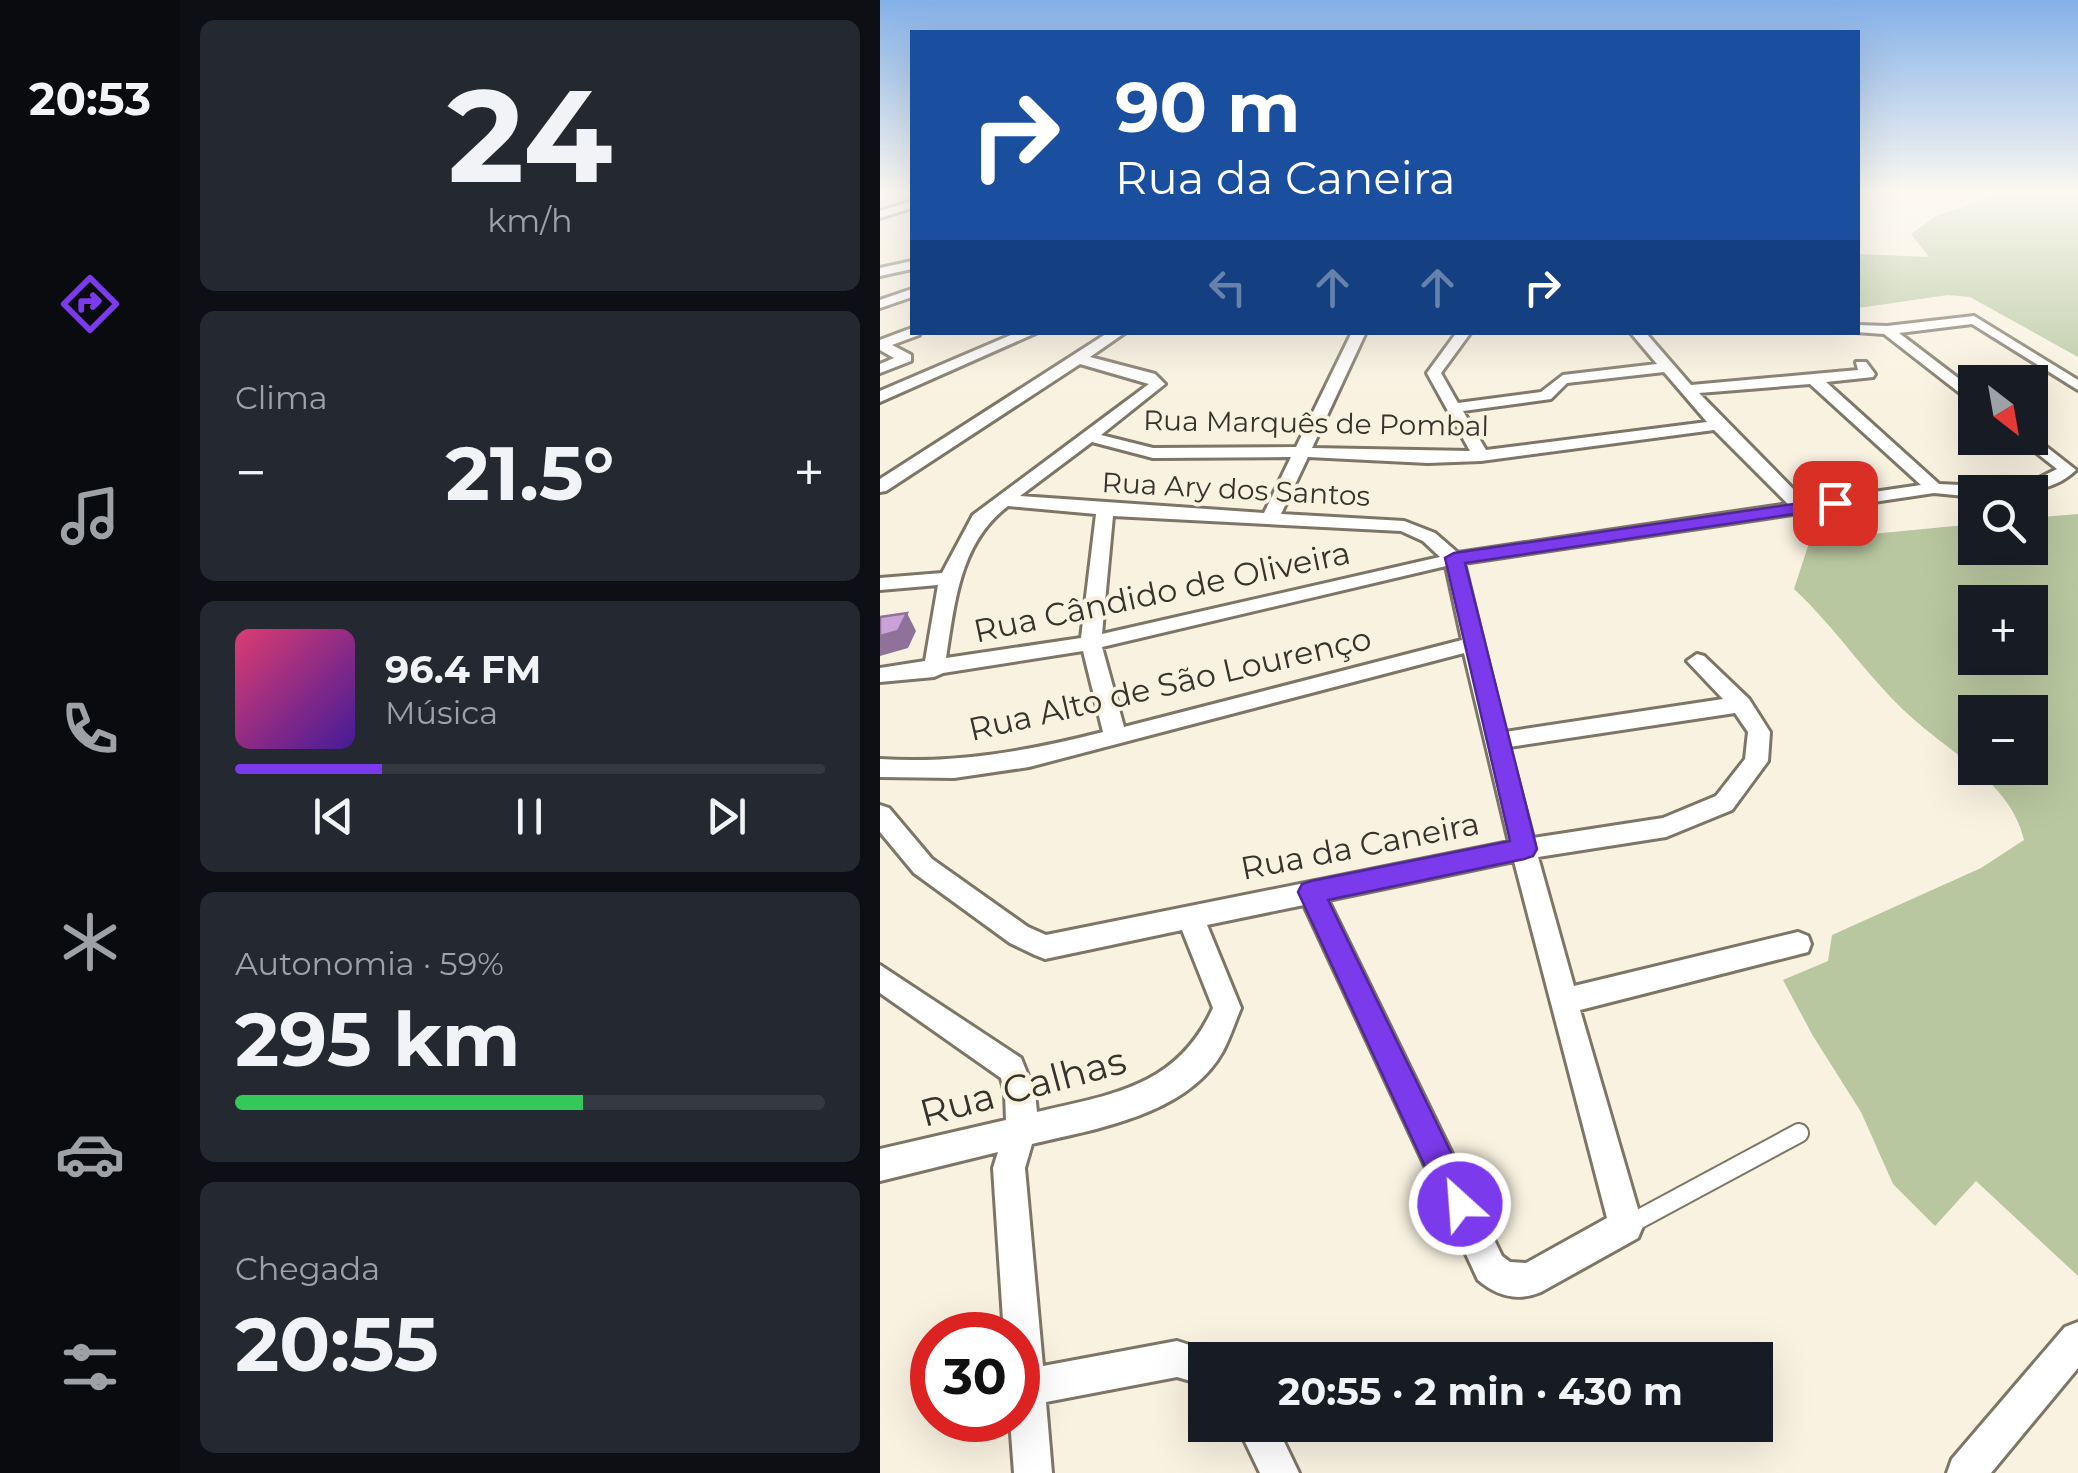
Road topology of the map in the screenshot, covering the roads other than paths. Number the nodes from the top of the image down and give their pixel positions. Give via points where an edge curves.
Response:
1 (910, 265) edge
2 (880, 272) edge
3 (910, 294) edge
4 (880, 304) edge
5 (1860, 329) edge
6 (1887, 330) junction
7 (910, 334) edge
8 (1025, 335) edge
9 (1114, 335) edge
10 (1358, 335) edge
11 (1462, 335) edge
12 (1639, 335) edge
13 (880, 345) edge
14 (1079, 358) junction
15 (1860, 365) dead end
16 (880, 368) edge
17 (1666, 368) junction
18 (1815, 380) junction
19 (1958, 385) edge
20 (2078, 386) edge
21 (1687, 390) junction
22 (880, 397) edge
23 (1453, 408) junction
24 (1718, 425) junction
25 (1092, 437) junction
26 (1299, 452) junction
27 (2048, 453) edge
28 (1480, 456) junction
29 (2073, 469) edge
30 (880, 486) edge
31 (1934, 488) junction
32 (1004, 500) junction
33 (1802, 508) junction
34 (1104, 510) junction
35 (1270, 517) junction
36 (1454, 558) junction
37 (949, 578) junction
38 (880, 584) edge
39 (1091, 643) junction
40 (1472, 644) junction
41 (1697, 661) dead end
42 (934, 670) junction
43 (880, 675) edge
44 (1741, 704) junction
45 (1115, 737) junction
46 (1497, 741) junction
47 (880, 768) edge
48 (880, 816) edge
49 (1524, 849) junction
50 (1311, 892) junction
51 (1190, 916) junction
52 (1798, 944) dead end
53 (882, 981) edge
54 (1564, 1001) junction
55 (1799, 1133) dead end
56 (1019, 1134) junction
57 (880, 1165) edge
58 (1626, 1226) junction
59 (1020, 1312) edge
60 (2078, 1340) edge
61 (1188, 1363) edge
62 (1040, 1385) edge
63 (1031, 1442) edge
64 (1264, 1442) edge
65 (1034, 1473) edge
66 (1280, 1473) edge
67 (1966, 1473) edge

1 - 2 street
3 - 4 street
5 - 6 street
6 - 19 street
6 - 20 street via 1974,320
7 - 13 street
8 - 22 street
9 - 14 street
10 - 26 street
11 - 23 street via 1434,373
12 - 17 street
13 - 16 street via 906,358
14 - 25 street via 1158,384
14 - 30 street
15 - 18 street via 1868,374
17 - 21 street
17 - 23 street via 1563,380 1546,396
18 - 21 street
18 - 31 street
21 - 24 street
23 - 28 street
24 - 28 street, Rua Marquês de Pombal
24 - 33 street
25 - 26 street, Rua Marquês de Pombal via 1154,453
25 - 32 street
26 - 28 street, Rua Marquês de Pombal
26 - 35 street
27 - 29 street
29 - 31 street, Rua Cândido de Oliveira via 2008,492
31 - 33 street, Rua Cândido de Oliveira
32 - 34 street, Rua Ary dos Santos
32 - 37 street via 979,520
33 - 36 street, Rua Cândido de Oliveira
34 - 35 street, Rua Ary dos Santos
34 - 39 street
35 - 36 street, Rua Ary dos Santos via 1404,526
36 - 39 street, Rua Cândido de Oliveira
36 - 40 street
37 - 38 street
37 - 42 street
39 - 42 street, Rua Cândido de Oliveira
39 - 45 street
40 - 45 street, Rua Alto de São Lourenço
40 - 46 street
41 - 44 street, Rua da Caneira
42 - 43 street, Rua Cândido de Oliveira
44 - 46 street
44 - 49 street, Rua da Caneira via 1759,732 1756,761 1724,803 1666,826
45 - 47 street, Rua Alto de São Lourenço via 988,764
46 - 49 street
48 - 51 street, Rua da Caneira via 922,866 1019,936 1045,947
49 - 50 street, Rua da Caneira
49 - 54 street
50 - 51 street, Rua da Caneira
50 - 58 street via 1490,1268 1504,1278 1528,1280
51 - 56 street, Rua Calhas via 1226,1008 1212,1045 1140,1102
52 - 54 street
53 - 56 street via 1012,1068 1023,1090
54 - 58 street
55 - 58 lane
56 - 57 street, Rua Calhas
56 - 59 street via 1009,1168
60 - 67 street
61 - 62 street
63 - 65 street
64 - 66 street

